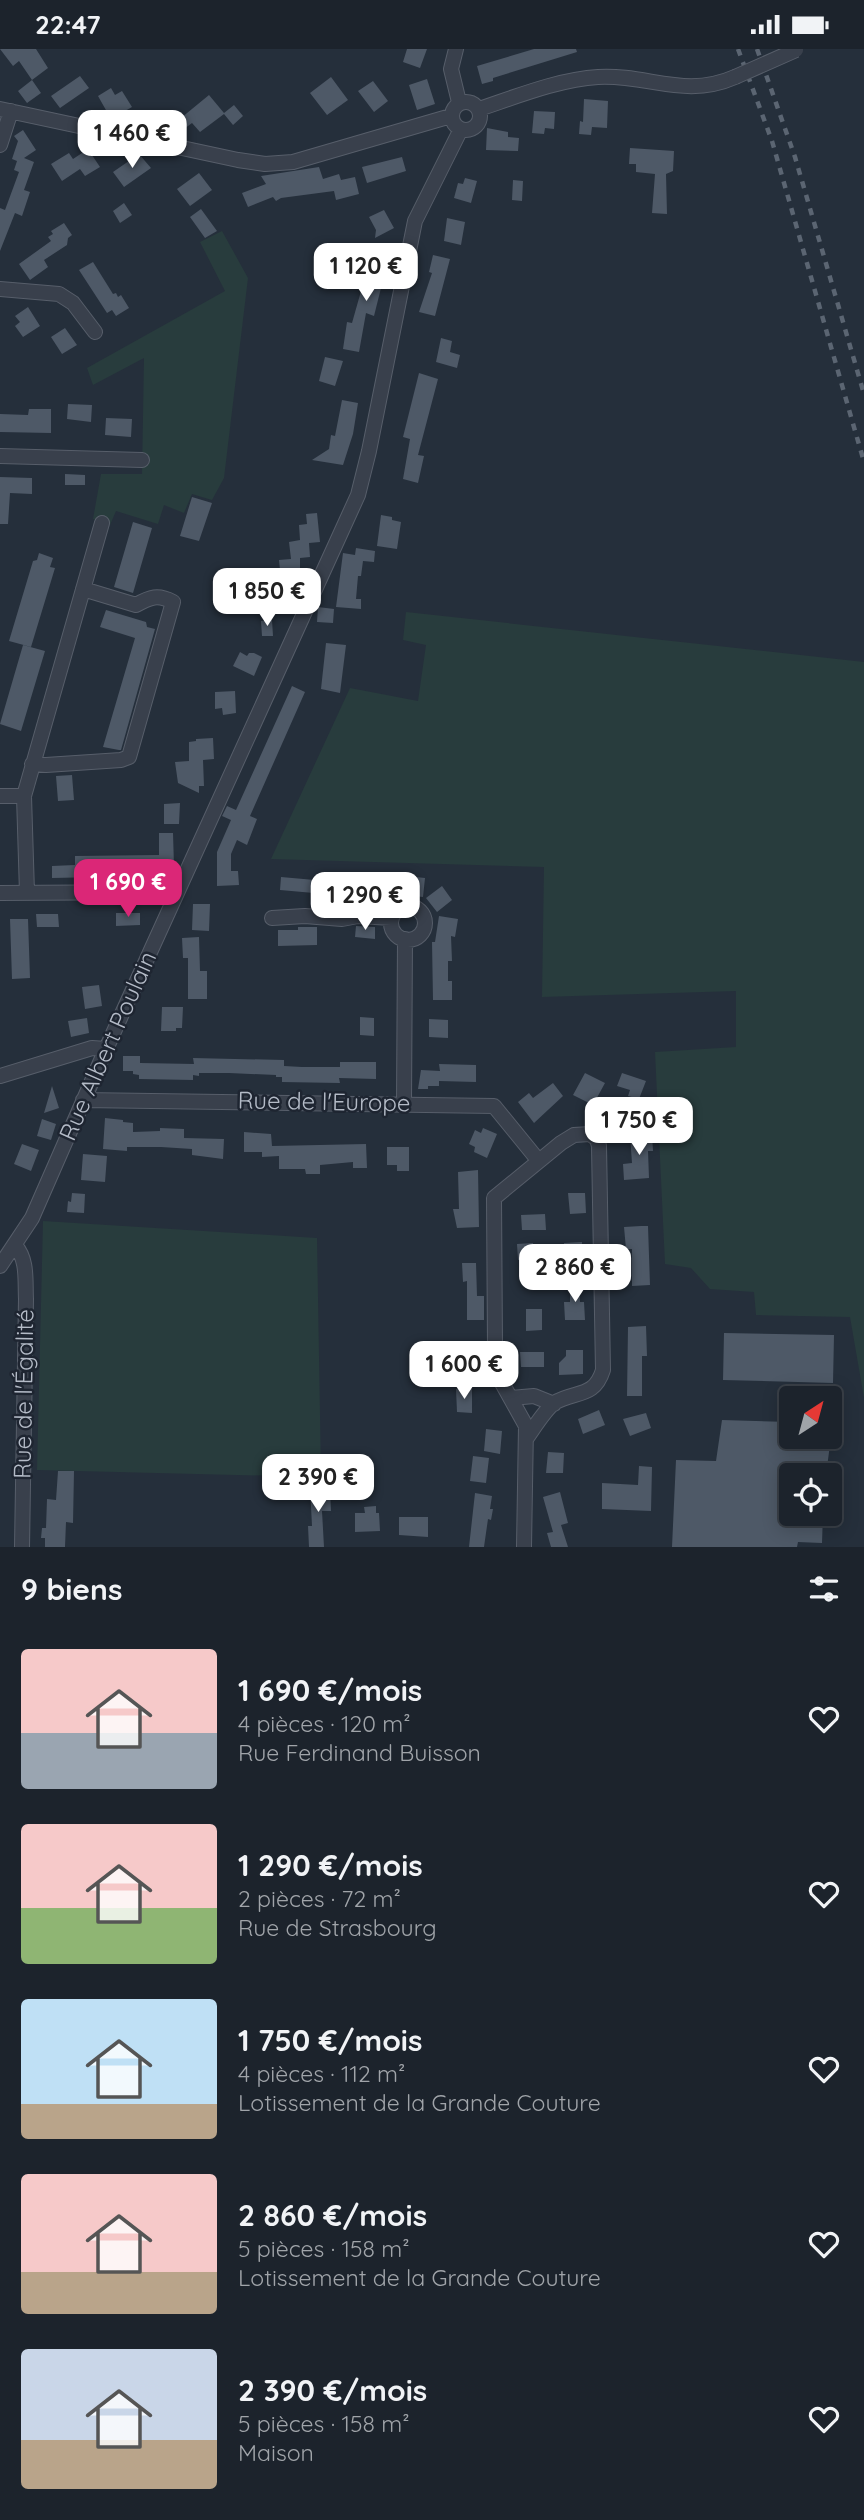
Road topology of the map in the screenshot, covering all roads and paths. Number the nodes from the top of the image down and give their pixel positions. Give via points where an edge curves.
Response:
1 (456, 49) edge
2 (797, 50) edge
3 (459, 103) junction
4 (479, 109) junction
5 (5, 110) edge
6 (451, 115) junction
7 (461, 129) junction
8 (0, 145) edge
9 (0, 289) edge
10 (95, 333) dead end
11 (0, 456) edge
12 (142, 460) dead end
13 (102, 523) dead end
14 (83, 589) junction
15 (32, 764) junction
16 (0, 796) edge
17 (24, 796) junction
18 (0, 893) edge
19 (27, 893) junction
20 (174, 899) junction
21 (272, 918) dead end
22 (392, 918) junction
23 (405, 939) junction
24 (106, 1049) junction
25 (0, 1076) edge
26 (83, 1100) junction
27 (404, 1104) junction
28 (538, 1160) junction
29 (15, 1245) junction
30 (0, 1266) edge
31 (511, 1398) junction
32 (554, 1404) junction
33 (526, 1439) junction
34 (22, 1547) edge
35 (524, 1547) edge

1 - 3 street via 451,69
2 - 4 street, bridge via 711,86 599,76
3 - 4 street via 473,103
3 - 6 street
4 - 7 street via 478,123
5 - 6 street via 265,164 293,162
5 - 8 street
6 - 7 street
7 - 20 street, Rue Albert Poulain via 415,221 358,495
9 - 10 street via 59,293 73,303
11 - 12 street
13 - 14 street
14 - 15 street
14 - 15 street via 136,605 162,596 173,602 160,652 129,757
15 - 17 street
16 - 17 street
17 - 19 street
18 - 19 street
19 - 20 street via 165,893
20 - 24 street, Rue Albert Poulain
21 - 22 street
22 - 23 street via 395,934
22 - 23 street via 403,907 414,907 423,914 423,930 416,938
23 - 27 street
24 - 25 street via 92,1048
24 - 26 street, Rue Albert Poulain
26 - 27 street, Rue de l'Europe
26 - 29 street, Rue Albert Poulain via 32,1219
27 - 28 street, Rue de l'Europe via 494,1106
28 - 31 street via 494,1198 495,1355 497,1374
28 - 32 street via 574,1135 590,1134 597,1139 603,1370 594,1388
29 - 30 street, Rue Albert Poulain
29 - 34 street, Rue de l'Égalité via 25,1266 26,1299
31 - 32 street via 534,1396
31 - 33 street via 526,1426
32 - 33 street
33 - 35 street

